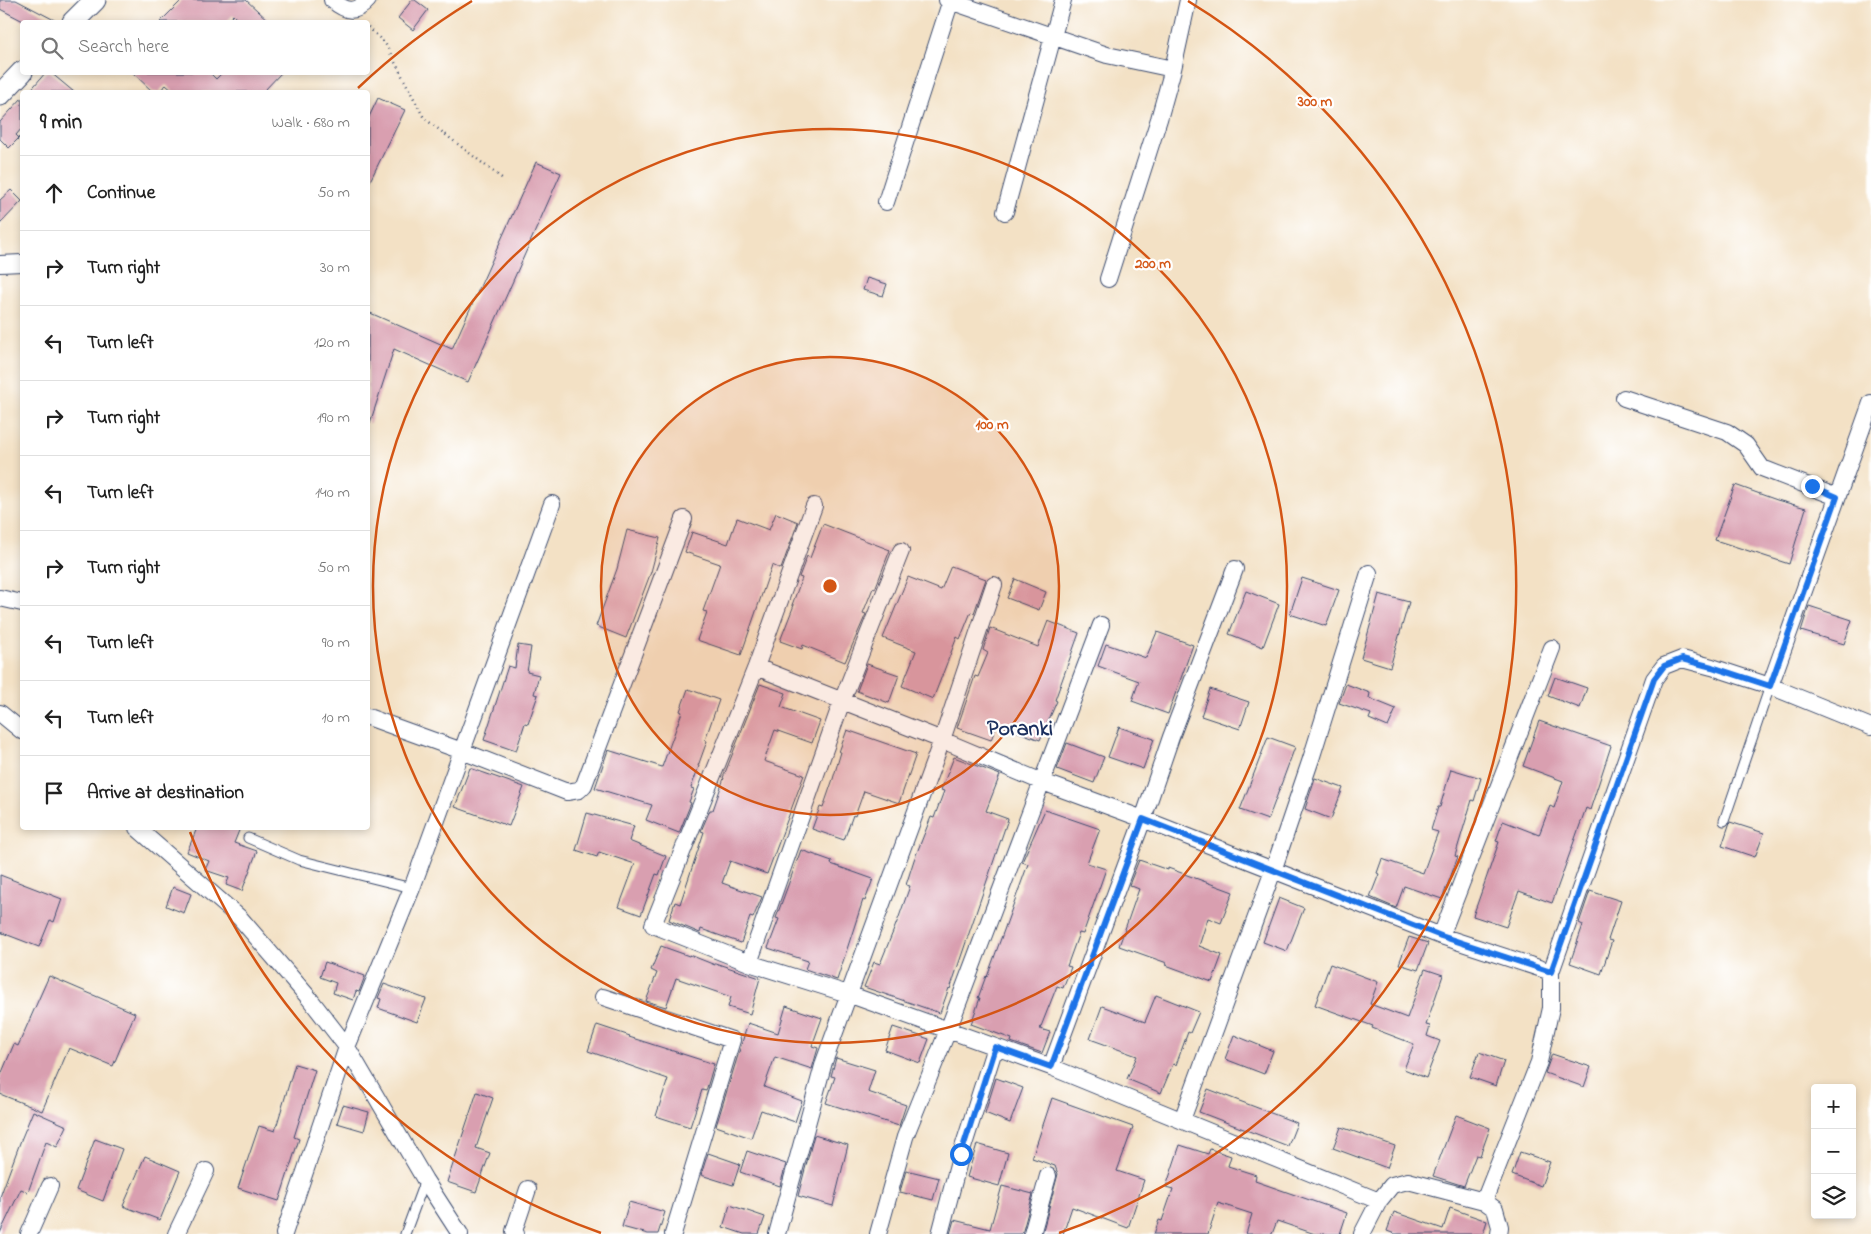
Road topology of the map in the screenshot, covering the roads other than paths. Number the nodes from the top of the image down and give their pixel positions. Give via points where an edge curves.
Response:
1 (94, 0) edge
2 (332, 0) edge
3 (368, 0) edge
4 (950, 0) edge
5 (1063, 0) edge
6 (1188, 0) edge
7 (75, 20) edge
8 (1054, 35) junction
9 (1173, 69) junction
10 (20, 74) edge
11 (0, 95) edge
12 (886, 202) dead end
13 (1005, 212) dead end
14 (20, 263) edge
15 (0, 264) edge
16 (1108, 279) dead end
17 (1624, 398) dead end
18 (1871, 403) edge
19 (1837, 497) junction
20 (552, 504) dead end
21 (814, 506) dead end
22 (684, 519) dead end
23 (901, 551) dead end
24 (1235, 568) dead end
25 (1369, 573) dead end
26 (994, 586) dead end
27 (0, 598) edge
28 (20, 602) edge
29 (1100, 625) dead end
30 (1552, 648) dead end
31 (756, 667) junction
32 (1770, 686) junction
33 (842, 701) junction
34 (0, 713) edge
35 (370, 718) edge
36 (1871, 727) edge
37 (20, 730) edge
38 (942, 740) junction
39 (462, 751) junction
40 (1040, 781) junction
41 (1143, 819) junction
42 (1724, 821) dead end
43 (139, 830) edge
44 (248, 838) dead end
45 (1274, 868) junction
46 (412, 888) junction
47 (1441, 936) junction
48 (749, 963) junction
49 (1551, 972) junction
50 (848, 994) junction
51 (603, 997) dead end
52 (948, 1030) junction
53 (347, 1047) junction
54 (995, 1047) junction
55 (1051, 1067) junction
56 (1182, 1120) junction
57 (206, 1171) dead end
58 (1048, 1176) dead end
59 (425, 1180) junction
60 (50, 1186) dead end
61 (528, 1189) dead end
62 (1379, 1201) junction
63 (1484, 1201) junction
64 (29, 1234) edge
65 (176, 1234) edge
66 (284, 1234) edge
67 (405, 1234) edge
68 (460, 1234) edge
69 (516, 1234) edge
70 (673, 1234) edge
71 (777, 1234) edge
72 (878, 1234) edge
73 (940, 1234) edge
74 (1032, 1234) edge
75 (1362, 1234) edge
76 (1499, 1234) edge

1 - 7 street
2 - 3 street via 351,11
4 - 8 street
4 - 12 street
5 - 8 street
6 - 9 street
8 - 9 street via 1107,55
8 - 13 street
9 - 16 street
10 - 11 street
14 - 15 street
17 - 19 street via 1727,432 1746,445 1762,468
18 - 19 street
19 - 32 street
20 - 39 street
21 - 31 street
22 - 39 street via 584,785 579,790 568,792
23 - 33 street
24 - 41 street
25 - 45 street
26 - 38 street
27 - 28 street
29 - 40 street
30 - 47 street
31 - 33 street
31 - 48 street via 653,925
32 - 36 street
32 - 42 lane
32 - 49 street via 1682,659 1664,666 1654,679
33 - 38 street
33 - 48 street
34 - 37 street
35 - 39 street
38 - 40 street
38 - 50 street
39 - 46 street
40 - 41 street
40 - 52 street
41 - 45 street
41 - 55 street
43 - 53 street via 240,918
44 - 46 lane via 299,860
45 - 47 street
45 - 56 street
46 - 53 street
47 - 49 street
48 - 50 street
49 - 63 street via 1551,1008 1539,1062
50 - 52 street
50 - 71 street via 824,1062
51 - 70 street via 732,1040
52 - 54 street
52 - 72 street via 905,1137
53 - 59 street
53 - 66 street
54 - 55 street
54 - 73 street
55 - 56 street
56 - 62 street
57 - 65 street
58 - 74 street
59 - 67 lane
59 - 68 street
60 - 64 street
61 - 69 street via 514,1231
62 - 63 street via 1392,1185 1408,1180
62 - 75 street
63 - 76 street via 1495,1209

